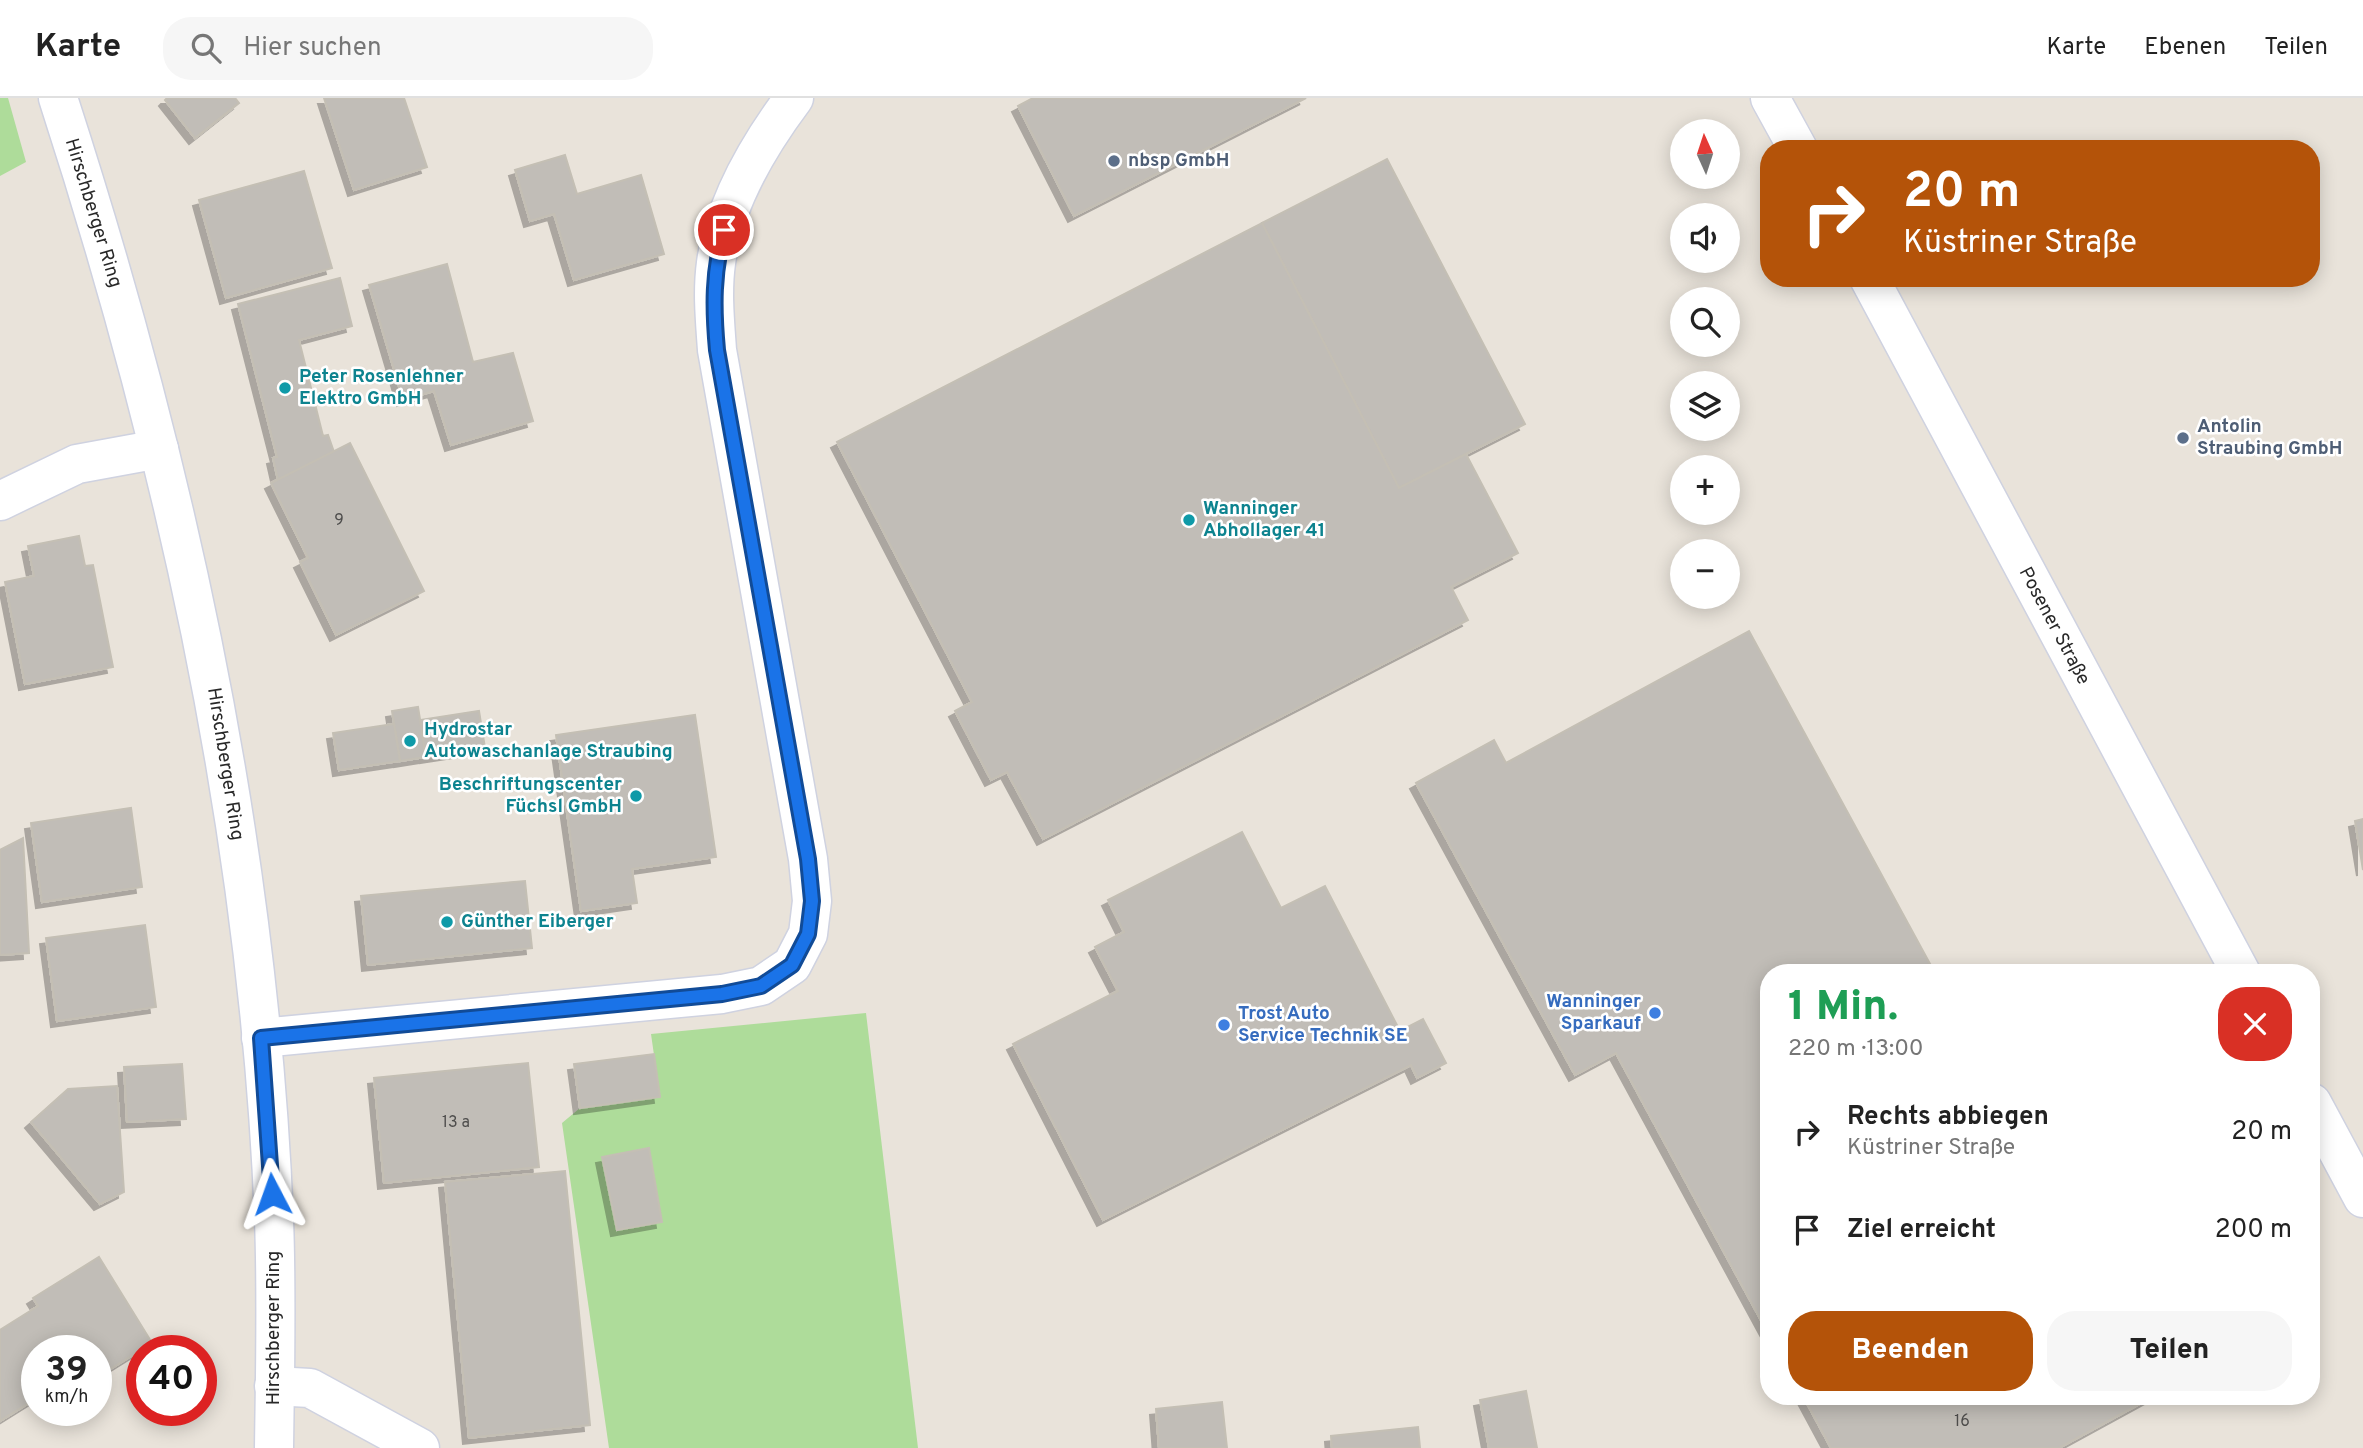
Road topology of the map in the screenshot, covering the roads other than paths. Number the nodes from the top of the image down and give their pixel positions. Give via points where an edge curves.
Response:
1 (58, 98) edge
2 (794, 98) edge
3 (1770, 98) edge
4 (1793, 140) edge
5 (1874, 287) edge
6 (159, 449) junction
7 (0, 501) edge
8 (2236, 964) edge
9 (261, 1038) junction
10 (2320, 1118) edge
11 (2363, 1198) edge
12 (274, 1386) junction
13 (274, 1448) edge
14 (420, 1448) edge

1 - 6 street, Hirschberger Ring
2 - 9 street via 757,151 739,189 716,262 714,310 717,350 808,859 812,901 808,934 792,965 761,986 722,994
3 - 4 street
5 - 8 street, Posener Straße
6 - 7 street via 77,464
6 - 9 street, Hirschberger Ring via 205,645 238,846
9 - 12 street, Hirschberger Ring via 274,1220
10 - 11 street
12 - 13 street, Hirschberger Ring
12 - 14 street via 310,1388

